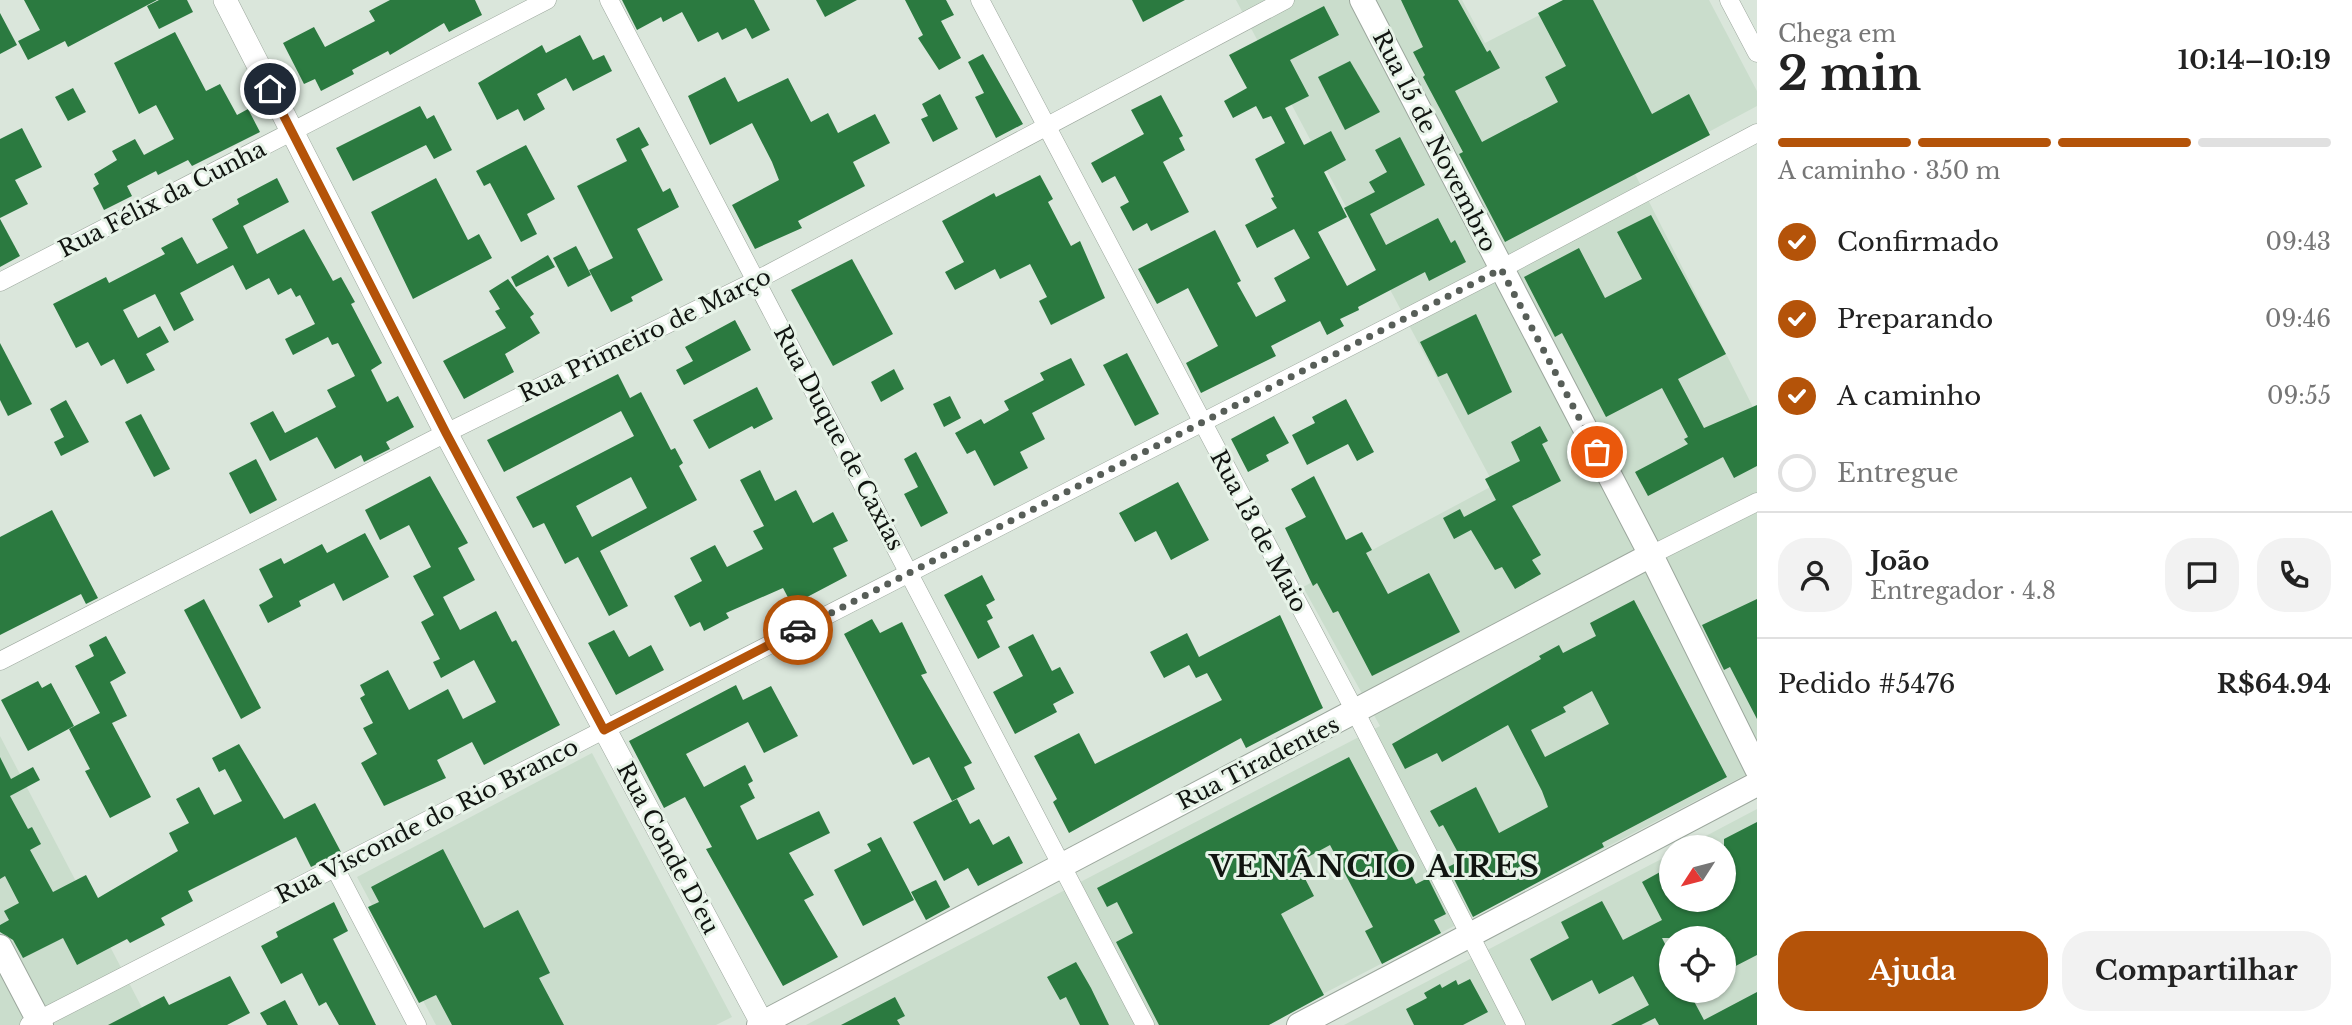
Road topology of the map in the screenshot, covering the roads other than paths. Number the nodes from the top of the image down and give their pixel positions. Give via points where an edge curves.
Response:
1 (225, 0) edge
2 (547, 0) edge
3 (609, 0) edge
4 (980, 0) edge
5 (1285, 0) edge
6 (1362, 0) edge
7 (1729, 0) edge
8 (1757, 52) edge
9 (1046, 127) junction
10 (292, 133) junction
11 (1757, 133) edge
12 (1501, 269) junction
13 (757, 280) junction
14 (0, 282) edge
15 (1201, 423) junction
16 (446, 433) junction
17 (1757, 502) edge
18 (1651, 555) junction
19 (909, 573) junction
20 (0, 661) edge
21 (1356, 713) junction
22 (604, 730) junction
23 (1757, 769) edge
24 (1757, 784) edge
25 (1059, 867) junction
26 (335, 868) junction
27 (1469, 936) junction
28 (0, 947) edge
29 (36, 1023) edge
30 (762, 1024) edge
31 (417, 1025) edge
32 (1144, 1025) edge
33 (1300, 1025) edge
34 (1516, 1025) edge

1 - 10 street, Rua Conde D'eu
2 - 10 street, Rua Félix da Cunha
3 - 13 street, Rua Duque de Caxias
4 - 9 street, Rua 13 de Maio
5 - 9 street, Rua Primeiro de Março
6 - 12 main road, Rua 15 de Novembro
7 - 8 street
9 - 13 street, Rua Primeiro de Março
9 - 15 street, Rua 13 de Maio
10 - 14 street, Rua Félix da Cunha
10 - 16 street, Rua Conde D'eu
11 - 12 street, Rua Visconde do Rio Branco
12 - 15 street, Rua Visconde do Rio Branco
12 - 18 main road, Rua 15 de Novembro
13 - 16 street, Rua Primeiro de Março
13 - 19 street, Rua Duque de Caxias
15 - 19 street, Rua Visconde do Rio Branco
15 - 21 street, Rua 13 de Maio
16 - 20 street, Rua Primeiro de Março
16 - 22 street, Rua Conde D'eu
17 - 18 street, Rua Tiradentes
18 - 21 main road, Rua Tiradentes
18 - 23 main road, Rua 15 de Novembro
19 - 22 street, Rua Visconde do Rio Branco
19 - 25 street, Rua Duque de Caxias
21 - 25 main road, Rua Tiradentes
21 - 27 street, Rua 13 de Maio
22 - 26 street, Rua Visconde do Rio Branco
22 - 30 street, Rua Conde D'eu
24 - 27 main road
25 - 30 main road, Rua Tiradentes
25 - 32 street, Rua Duque de Caxias
26 - 29 street, Rua Visconde do Rio Branco
26 - 31 street
27 - 33 main road
27 - 34 street, Rua 13 de Maio
28 - 29 main road

